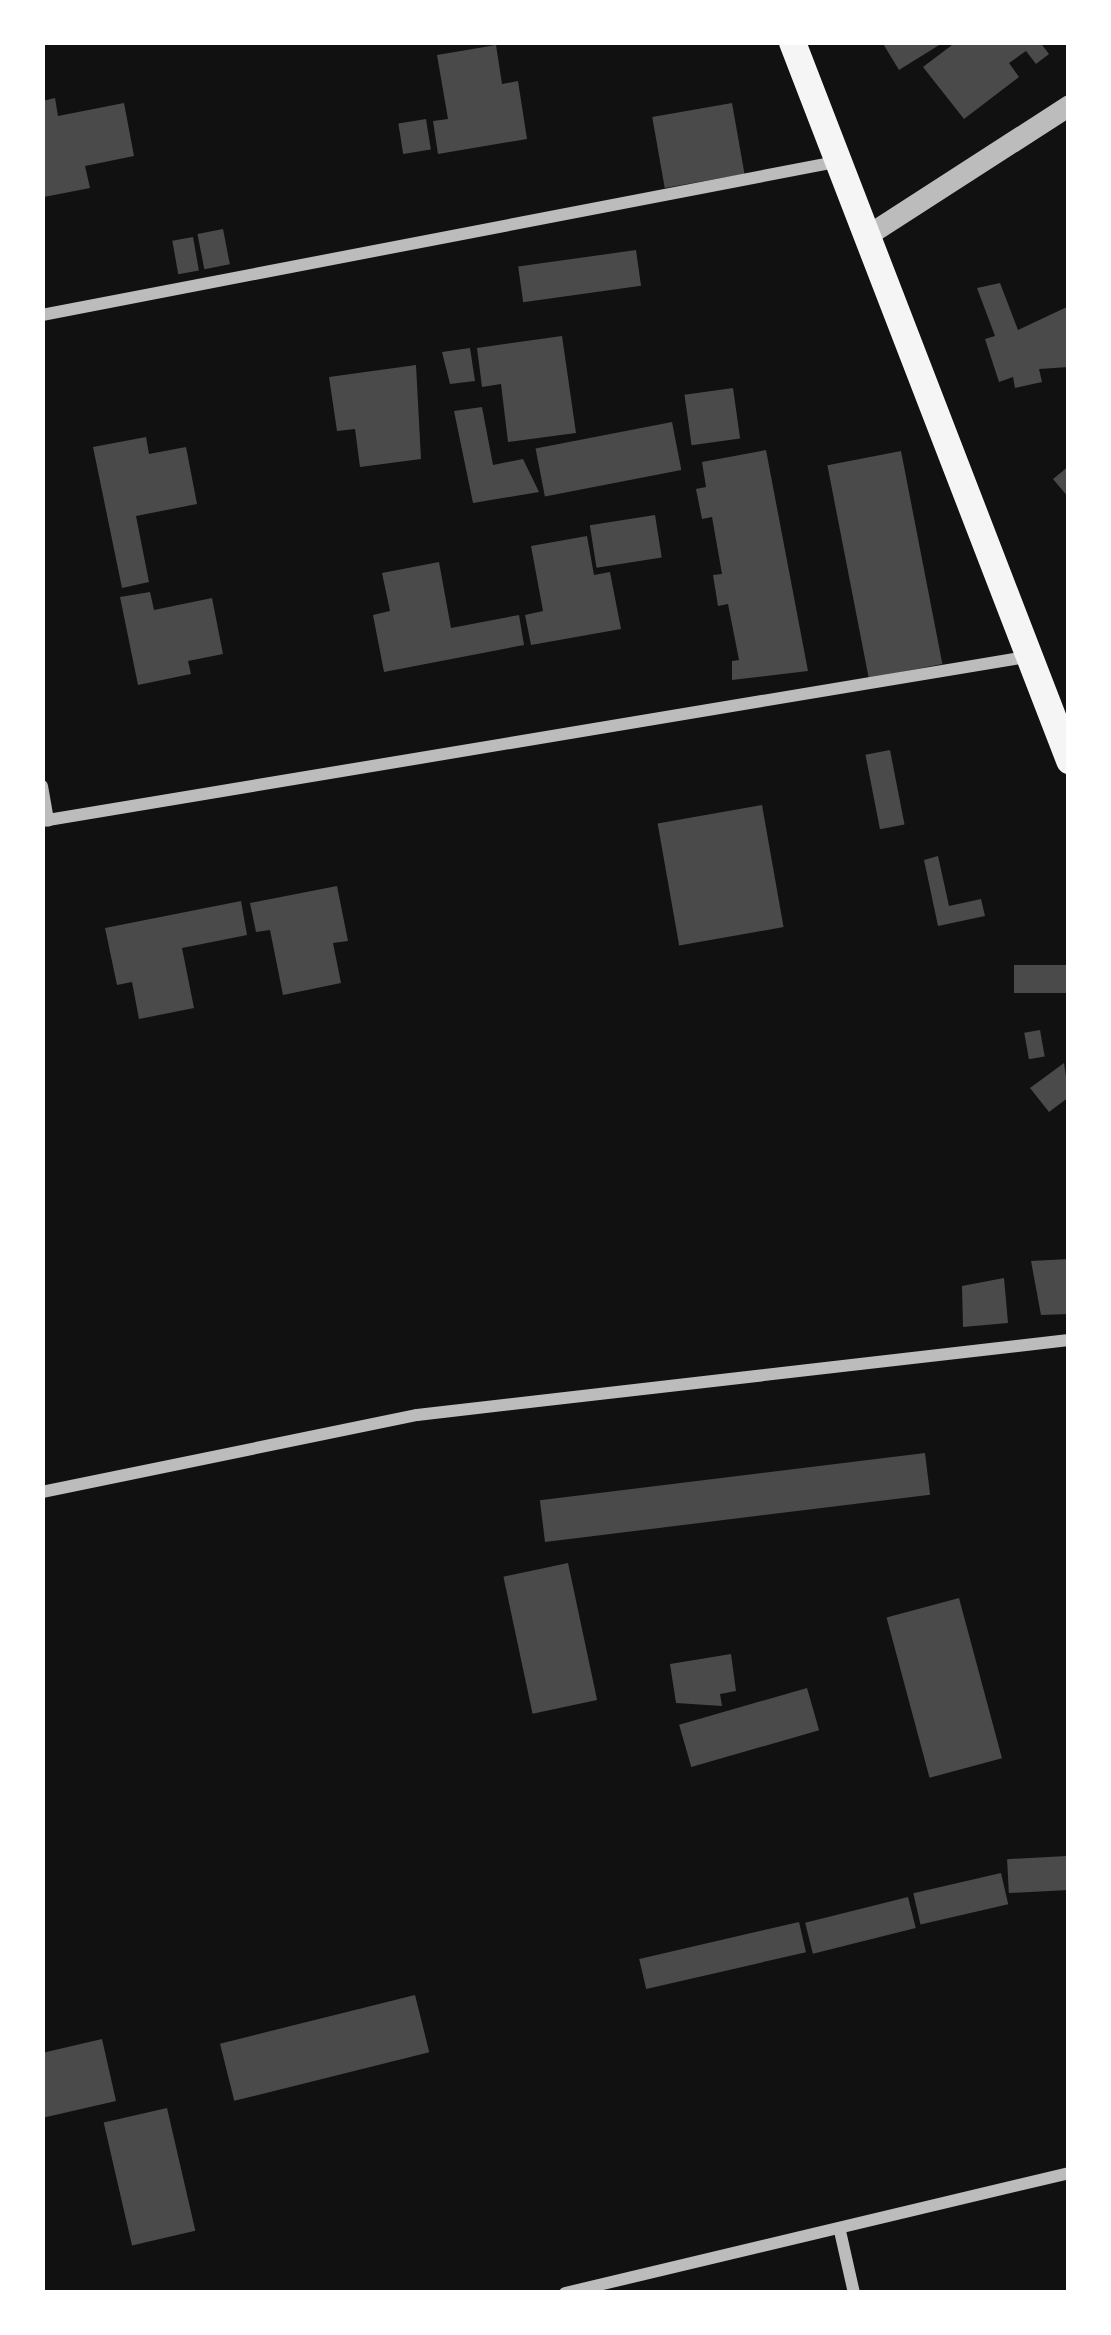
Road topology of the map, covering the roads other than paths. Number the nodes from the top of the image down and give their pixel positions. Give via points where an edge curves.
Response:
1 (792, 42) edge
2 (1069, 105) edge
3 (836, 162) junction
4 (866, 236) junction
5 (42, 315) edge
6 (1026, 657) junction
7 (1069, 760) edge
8 (42, 787) edge
9 (45, 821) edge
10 (1069, 1340) edge
11 (42, 1492) edge
12 (1069, 2173) edge
13 (840, 2231) junction
14 (565, 2293) edge
15 (854, 2293) edge

1 - 3 main road
2 - 4 street
3 - 4 main road
3 - 5 street
4 - 6 main road
6 - 7 main road
6 - 9 street
8 - 9 street
10 - 11 street via 417,1414
12 - 13 street
13 - 14 street
13 - 15 street

